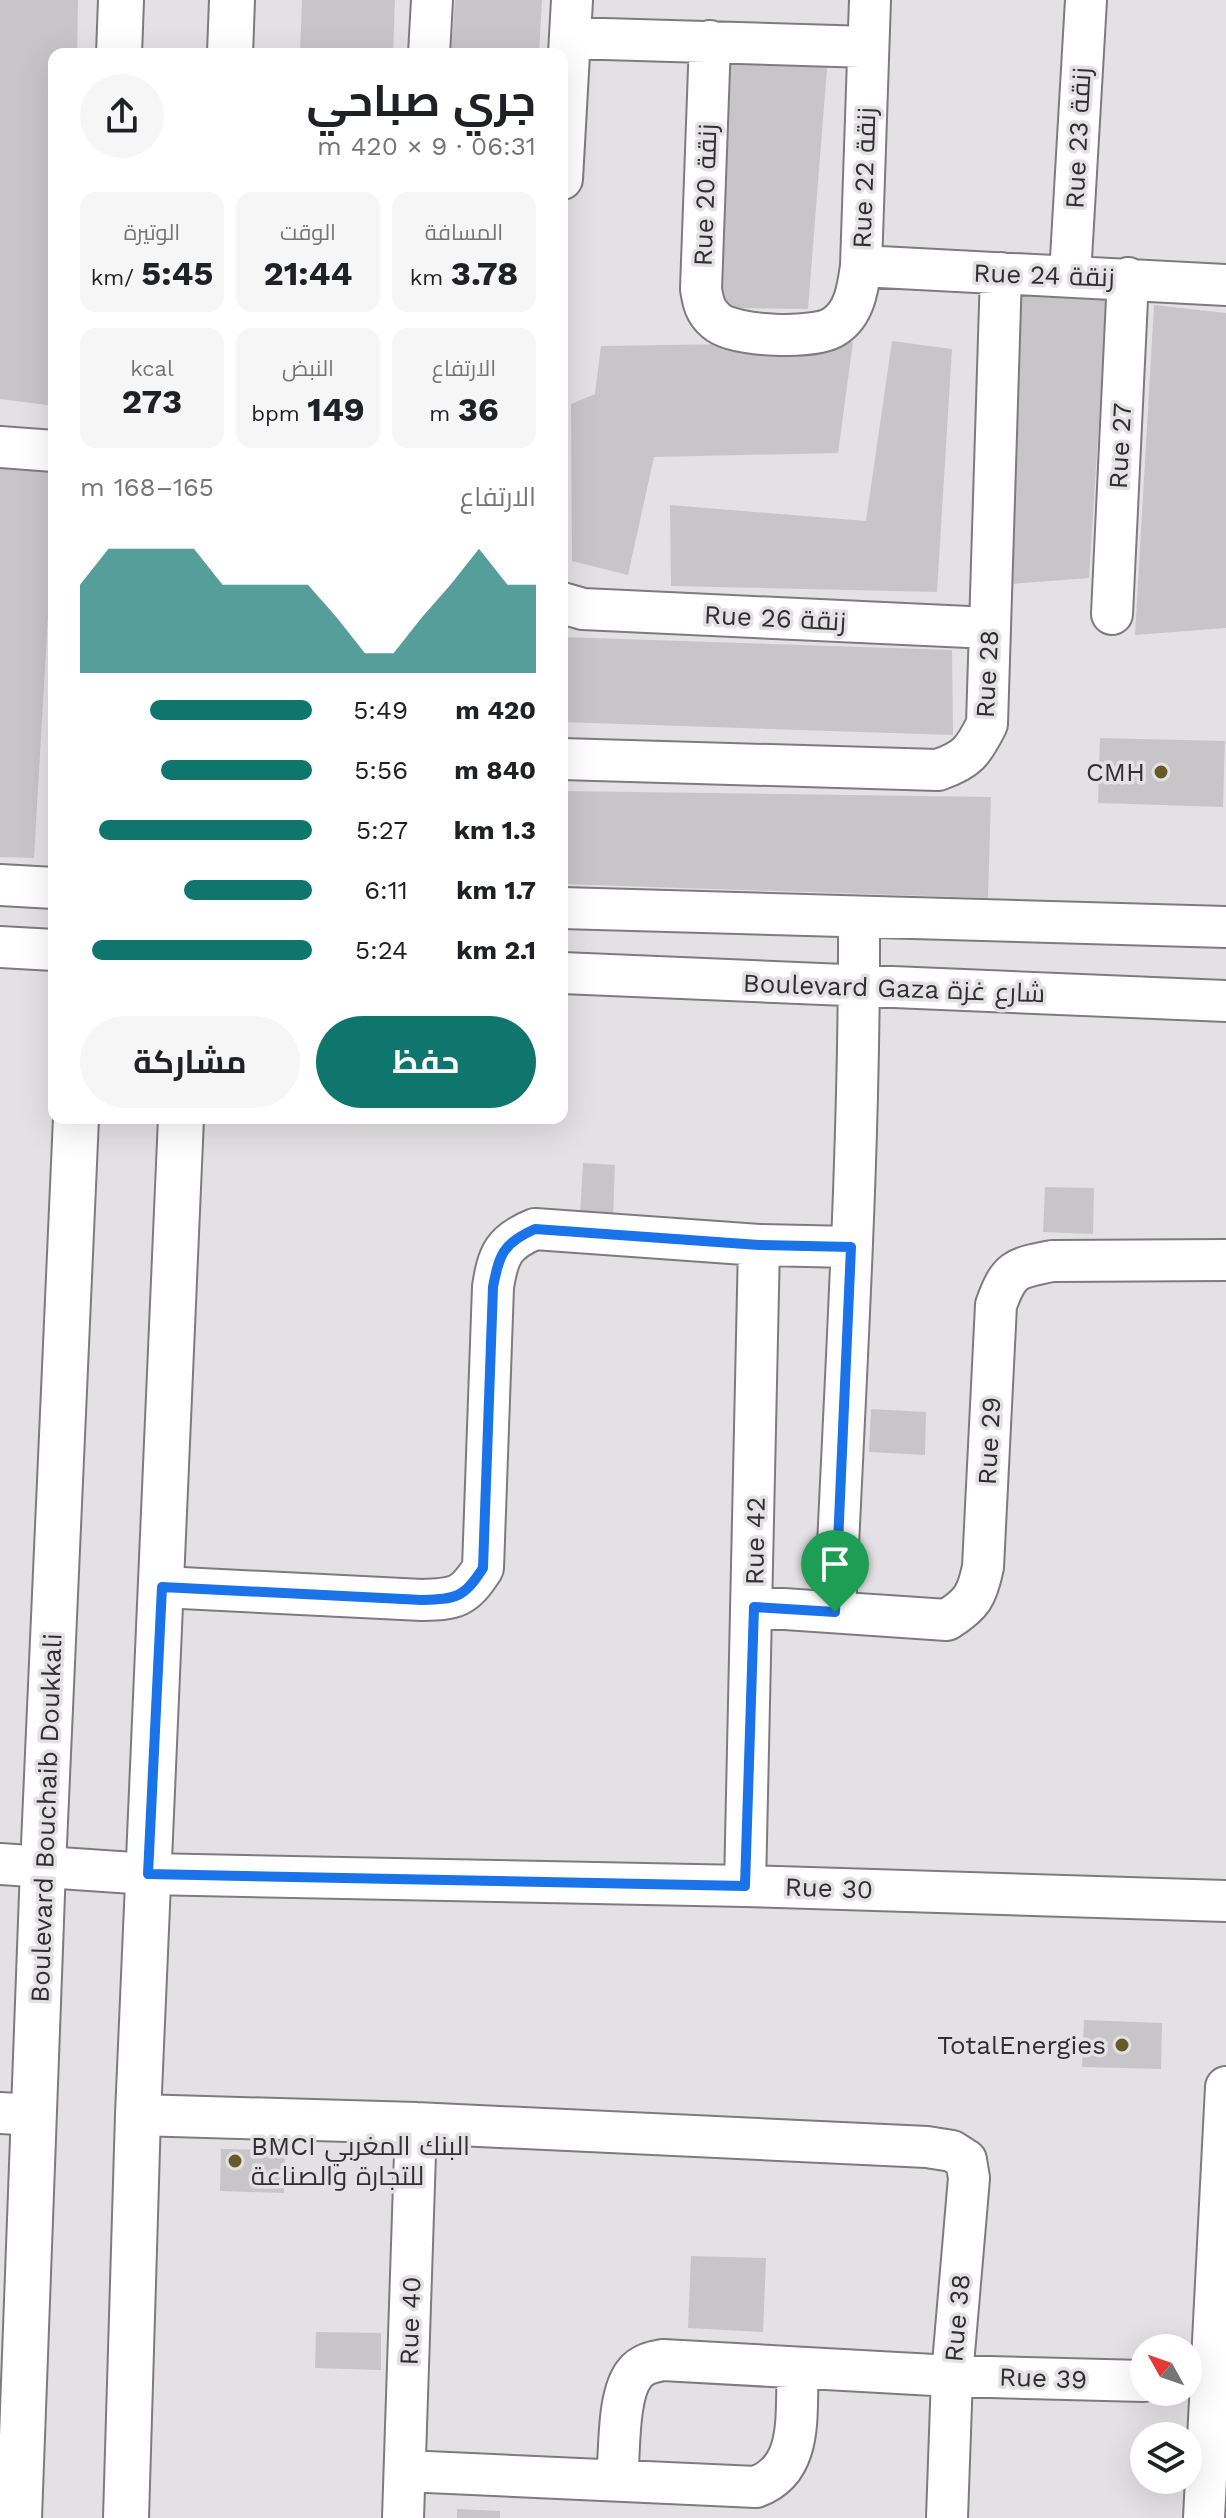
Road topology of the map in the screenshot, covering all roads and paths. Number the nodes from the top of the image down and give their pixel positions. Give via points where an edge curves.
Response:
1 (121, 0) edge
2 (232, 0) edge
3 (432, 0) edge
4 (870, 0) edge
5 (1086, 0) edge
6 (571, 19) edge
7 (710, 41) junction
8 (868, 47) junction
9 (119, 48) edge
10 (230, 48) edge
11 (429, 48) edge
12 (568, 72) edge
13 (861, 266) junction
14 (1001, 273) junction
15 (1070, 276) junction
16 (1128, 278) junction
17 (1226, 285) edge
18 (815, 335) joint
19 (0, 447) edge
20 (48, 451) edge
21 (568, 605) edge
22 (1112, 614) dead end
23 (990, 628) junction
24 (568, 759) edge
25 (0, 885) edge
26 (48, 888) edge
27 (568, 908) edge
28 (859, 918) junction
29 (1226, 927) edge
30 (0, 947) edge
31 (48, 950) edge
32 (568, 973) edge
33 (860, 988) junction
34 (1226, 1001) edge
35 (76, 1124) edge
36 (181, 1124) edge
37 (759, 1245) junction
38 (851, 1247) junction
39 (1226, 1260) edge
40 (162, 1587) junction
41 (754, 1607) junction
42 (835, 1612) junction
43 (0, 1864) edge
44 (43, 1867) junction
45 (148, 1874) junction
46 (745, 1886) junction
47 (1226, 1901) edge
48 (1226, 2087) edge
49 (17, 2114) edge
50 (138, 2115) junction
51 (416, 2123) junction
52 (1202, 2360) edge
53 (798, 2368) junction
54 (952, 2376) junction
55 (1130, 2381) edge
56 (1201, 2406) edge
57 (405, 2471) junction
58 (617, 2480) junction
59 (19, 2518) edge
60 (126, 2518) edge
61 (403, 2518) edge
62 (947, 2518) edge
63 (1204, 2518) edge

1 - 9 main road
2 - 10 main road
3 - 11 street
4 - 8 street, Rue 22 زنقة
5 - 15 street, Rue 23 زنقة
6 - 7 street
6 - 12 street
7 - 8 street
7 - 18 street, Rue 20 زنقة via 704,309 717,323 736,331
8 - 13 street, Rue 22 زنقة
13 - 14 street, Rue 24 زنقة
13 - 18 street, Rue 22 زنقة via 848,314
14 - 15 street, Rue 24 زنقة
14 - 23 street, Rue 28
15 - 16 street, Rue 24 زنقة
16 - 17 street, Rue 24 زنقة
16 - 22 street, Rue 27
19 - 20 street
21 - 23 street, Rue 26 زنقة
23 - 24 street, Rue 28 via 987,724 962,762 938,770
25 - 26 street
27 - 28 street
28 - 29 street
28 - 33 street
30 - 31 street
32 - 33 street, Boulevard Gaza شارع غزة
33 - 34 street, Boulevard Gaza شارع غزة
33 - 38 street
35 - 44 main road, Boulevard Bouchaib Doukkali
36 - 40 main road
37 - 38 street
37 - 40 street via 535,1229 507,1245 493,1287 483,1568 470,1588 453,1599
37 - 41 street, Rue 42
38 - 42 street
39 - 42 street, Rue 29 via 1052,1261 1027,1266 1006,1279 996,1305 978,1589 967,1607 947,1620
40 - 45 main road
41 - 42 street, Rue 29
41 - 46 street, Rue 42
43 - 44 street, Rue 30
44 - 45 street, Rue 30
44 - 49 main road, Boulevard Bouchaib Doukkali
45 - 46 street, Rue 30
45 - 50 main road
46 - 47 street, Rue 30
48 - 52 street
49 - 59 main road, Boulevard Bouchaib Doukkali
50 - 51 street
50 - 60 main road
51 - 54 street, Rue 38 via 952,2151 966,2160 969,2178
51 - 57 street, Rue 40
53 - 54 street, Rue 39
53 - 58 street via 793,2452 771,2482 756,2487
53 - 58 street, Rue 39 via 646,2363 624,2394
54 - 55 street, Rue 39
54 - 62 street, Rue 38
56 - 63 street
57 - 58 street
57 - 61 street, Rue 40

